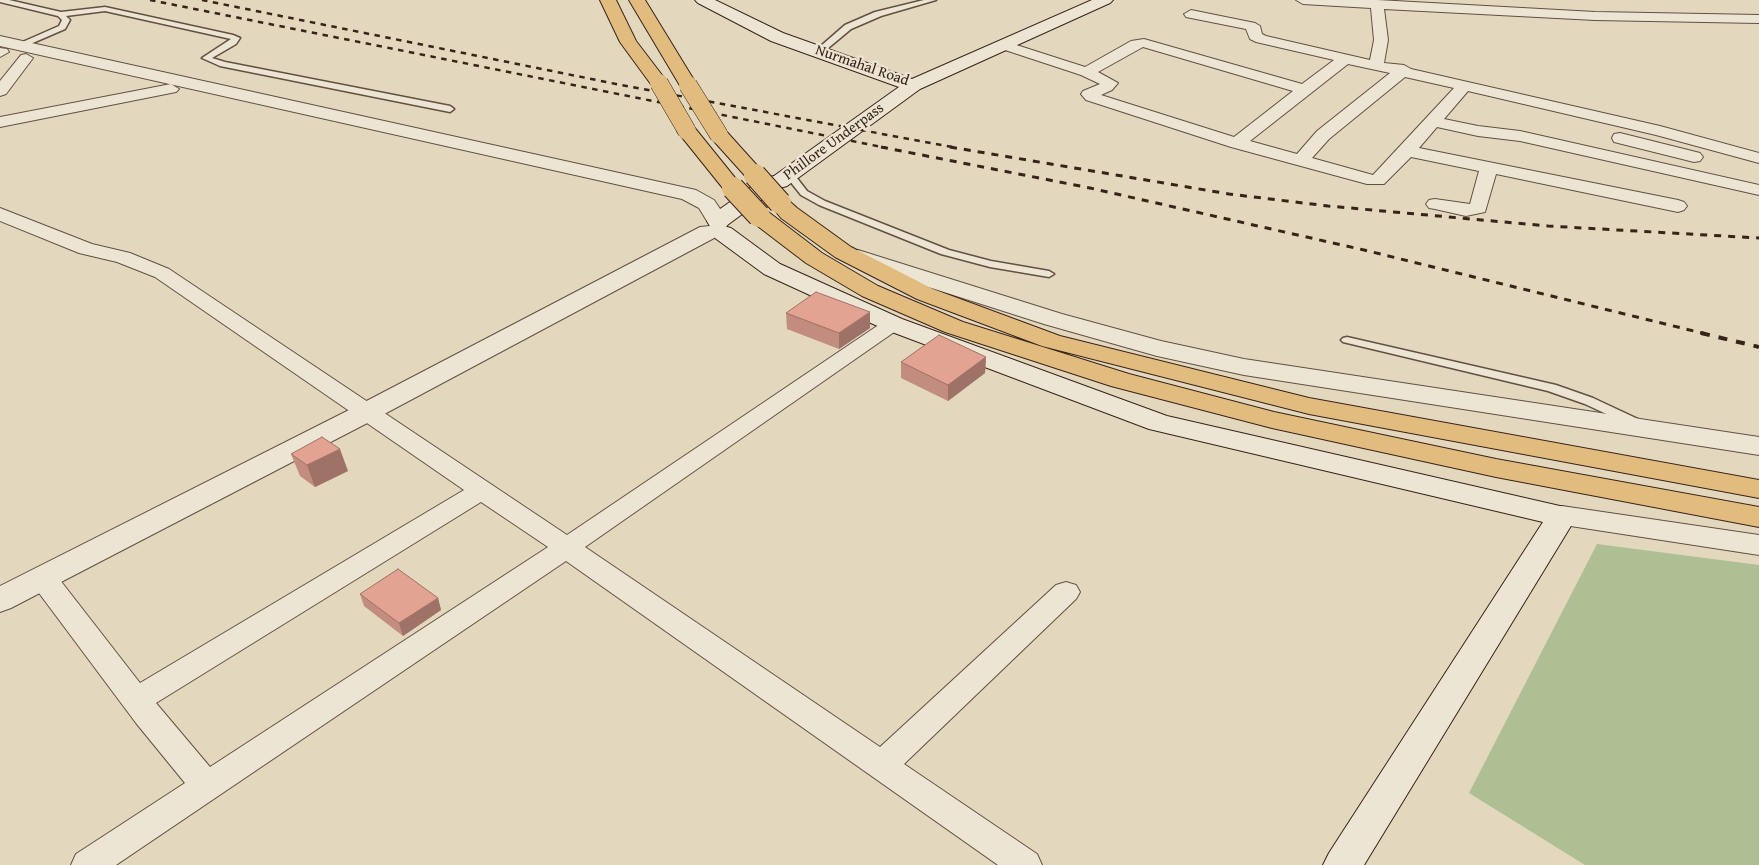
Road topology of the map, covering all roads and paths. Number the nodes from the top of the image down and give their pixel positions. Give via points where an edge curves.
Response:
1 (0, 0) edge
2 (608, 0) edge
3 (637, 0) edge
4 (703, 0) edge
5 (932, 0) edge
6 (1104, 0) edge
7 (1303, 0) edge
8 (1377, 4) junction
9 (1188, 7) edge
10 (61, 14) junction
11 (1759, 19) edge
12 (1197, 28) dead end
13 (1004, 45) junction
14 (0, 50) edge
15 (23, 52) junction
16 (818, 52) junction
17 (1346, 58) junction
18 (1376, 64) junction
19 (1404, 70) junction
20 (1086, 72) junction
21 (914, 85) junction
22 (171, 89) junction
23 (1304, 90) junction
24 (0, 91) edge
25 (1460, 91) junction
26 (450, 109) dead end
27 (1433, 121) junction
28 (0, 122) edge
29 (1237, 143) junction
30 (1407, 151) junction
31 (1759, 158) edge
32 (1300, 161) junction
33 (1489, 168) junction
34 (1759, 174) edge
35 (1759, 190) edge
36 (777, 194) junction
37 (1435, 204) dead end
38 (1678, 206) dead end
39 (0, 214) edge
40 (717, 226) junction
41 (842, 252) junction
42 (1049, 274) dead end
43 (893, 324) junction
44 (1347, 340) dead end
45 (365, 413) junction
46 (1647, 428) junction
47 (1759, 446) edge
48 (1759, 489) edge
49 (480, 491) junction
50 (1562, 516) junction
51 (1759, 517) edge
52 (1759, 545) edge
53 (566, 548) junction
54 (43, 578) junction
55 (1066, 592) dead end
56 (0, 600) edge
57 (137, 700) junction
58 (881, 766) junction
59 (207, 786) junction
60 (88, 865) edge
61 (1025, 865) edge
62 (1343, 865) edge

1 - 10 lane
2 - 36 highway, bridge via 628,42 659,83 687,131 733,188
3 - 36 highway, bridge via 719,135
4 - 16 street, Nurmahal Road via 777,37
5 - 16 lane via 878,14 848,26
6 - 13 street, Nurmahal Road
7 - 8 street
8 - 11 street via 1595,16
8 - 18 street via 1381,40
9 - 12 street
9 - 17 street via 1250,26 1255,29 1254,36 1261,39
10 - 15 lane via 66,20 62,27
10 - 26 lane via 105,9 233,37 236,38 232,42 206,58
13 - 20 street
13 - 21 street, Nurmahal Road
14 - 15 street
15 - 22 street
15 - 24 street
15 - 40 street via 689,194 707,204
16 - 21 street, Nurmahal Road
17 - 18 street
17 - 23 street
18 - 19 street
19 - 25 street
19 - 32 street via 1323,135
20 - 23 street via 1136,44 1144,43
20 - 29 street via 1110,83 1090,96
21 - 36 street, Phillore Underpass via 855,126
22 - 28 street
22 - 40 street via 663,199
23 - 29 street
25 - 27 street
25 - 31 street
25 - 34 street
27 - 30 street
27 - 35 street via 1520,136
29 - 32 street
30 - 32 street via 1376,180
30 - 33 street
33 - 37 street via 1478,208 1466,210
33 - 38 street
36 - 40 street, Phillore Underpass via 781,186
36 - 41 highway via 796,219
36 - 42 lane via 804,193 946,252 990,264
36 - 51 highway via 814,258 870,291 954,327 1120,380 1291,424 1496,468
39 - 45 street via 86,249 122,257 162,273
40 - 43 street via 772,269
40 - 45 street, Phillore Underpass
41 - 46 street via 1053,319 1157,348 1244,367
41 - 48 highway via 925,294 1051,341 1309,406
43 - 50 street via 1159,423
43 - 53 street
44 - 46 lane via 1552,388
45 - 49 street
45 - 54 street, Phillore Underpass
46 - 47 street
49 - 53 street
49 - 57 street
50 - 52 street
50 - 62 street
53 - 58 street
53 - 59 street
54 - 56 street, Phillore Underpass
54 - 57 street
55 - 58 street
57 - 59 street
58 - 61 street
59 - 60 street

